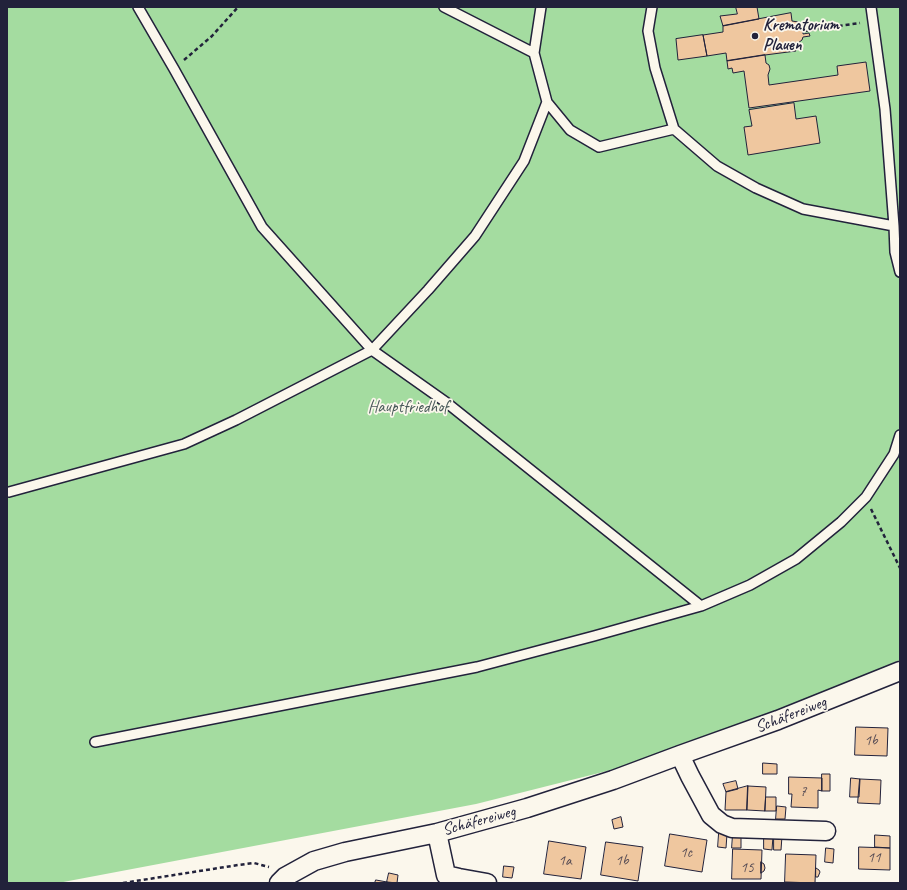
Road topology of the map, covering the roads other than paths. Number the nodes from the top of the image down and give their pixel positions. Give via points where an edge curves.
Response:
1 (138, 7) edge
2 (444, 7) edge
3 (541, 7) edge
4 (652, 7) edge
5 (871, 7) edge
6 (534, 53) junction
7 (547, 102) junction
8 (674, 129) junction
9 (894, 226) junction
10 (900, 272) edge
11 (372, 350) junction
12 (900, 435) edge
13 (9, 492) dead end
14 (701, 606) junction
15 (900, 671) edge
16 (95, 742) dead end
17 (680, 754) junction
18 (826, 831) dead end
19 (437, 833) junction
20 (439, 879) edge
21 (282, 880) edge
22 (487, 883) edge

1 - 11 lane via 262,226
2 - 6 lane
3 - 6 lane
4 - 8 lane via 648,31 655,68
5 - 9 lane via 885,109
6 - 7 lane
7 - 8 lane via 570,130 600,147
7 - 11 lane via 524,161 475,236
8 - 9 lane via 717,166 803,209
9 - 10 lane via 895,252
11 - 13 lane via 184,444
11 - 14 lane via 447,403
12 - 14 lane via 894,454 866,497 840,522 796,559 750,585
14 - 16 lane via 477,667
15 - 17 street, Schäfereiweg via 778,720
17 - 18 street via 711,815 722,824 732,828
17 - 19 street, Schäfereiweg via 613,780 527,808
19 - 20 street
19 - 21 street, Schäfereiweg via 314,861
20 - 22 street via 459,878

